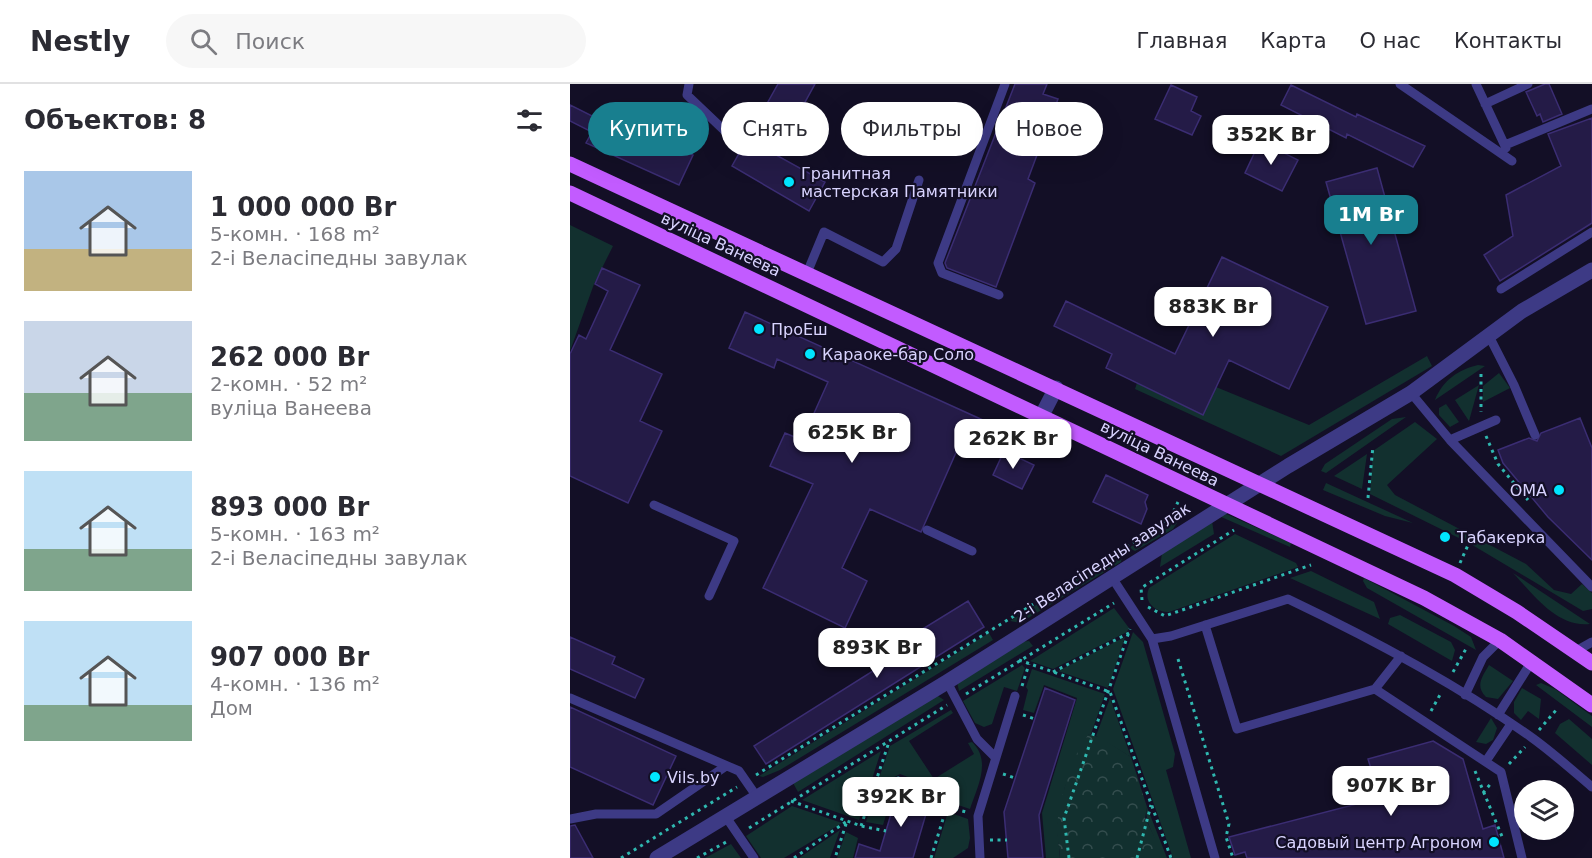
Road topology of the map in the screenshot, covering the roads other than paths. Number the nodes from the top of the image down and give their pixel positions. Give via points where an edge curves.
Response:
1 (689, 84) edge
2 (1005, 84) edge
3 (1400, 84) edge
4 (1476, 84) edge
5 (1528, 84) edge
6 (1485, 104) junction
7 (1592, 109) edge
8 (721, 127) edge
9 (1505, 145) junction
10 (570, 164) edge
11 (919, 180) dead end
12 (570, 193) edge
13 (1592, 232) edge
14 (1592, 270) edge
15 (807, 273) junction
16 (1501, 289) dead end
17 (999, 295) dead end
18 (1488, 334) junction
19 (1056, 388) junction
20 (1411, 393) junction
21 (1041, 417) junction
22 (1496, 420) dead end
23 (1536, 435) dead end
24 (1450, 440) junction
25 (1259, 483) junction
26 (654, 505) dead end
27 (1225, 505) junction
28 (927, 530) dead end
29 (972, 551) dead end
30 (1111, 576) junction
31 (1592, 586) edge
32 (709, 596) dead end
33 (1205, 626) junction
34 (1152, 639) junction
35 (1500, 640) junction
36 (1592, 642) edge
37 (1576, 651) junction
38 (1401, 656) junction
39 (1532, 661) junction
40 (1592, 663) edge
41 (947, 682) junction
42 (1375, 689) junction
43 (1465, 695) junction
44 (1015, 696) dead end
45 (570, 698) edge
46 (1592, 705) edge
47 (1498, 715) junction
48 (1511, 724) junction
49 (995, 757) junction
50 (1486, 761) junction
51 (726, 766) junction
52 (1592, 787) edge
53 (757, 797) junction
54 (571, 816) edge
55 (726, 817) junction
56 (657, 858) edge
57 (754, 858) edge
58 (980, 858) edge
59 (1215, 858) edge
60 (1522, 858) edge

1 - 8 lane via 687,95
2 - 17 lane via 938,263 942,273
3 - 9 lane via 1512,161
4 - 6 lane
5 - 6 lane
6 - 9 lane
7 - 9 lane
10 - 15 main road, вуліца Ванеева
11 - 15 lane via 896,249 883,262 824,232
12 - 21 main road, вуліца Ванеева
13 - 16 lane
14 - 18 street, 2-і Веласіпедны завулак
15 - 19 main road, вуліца Ванеева
18 - 20 street, 2-і Веласіпедны завулак
18 - 23 lane
19 - 21 street
19 - 25 main road, вуліца Ванеева
20 - 24 lane
20 - 25 street, 2-і Веласіпедны завулак
21 - 27 main road, вуліца Ванеева
22 - 24 lane
24 - 31 lane
25 - 27 street, 2-і Веласіпедны завулак
25 - 37 main road, вуліца Ванеева via 1455,575
26 - 32 lane via 734,541
27 - 30 street, 2-і Веласіпедны завулак
27 - 35 main road, вуліца Ванеева via 1424,598
28 - 29 lane
30 - 34 lane
30 - 41 street, 2-і Веласіпедны завулак
33 - 34 lane
33 - 38 lane via 1288,599
33 - 42 lane via 1237,729
34 - 59 lane
35 - 39 main road, вуліца Ванеева
35 - 43 lane via 1483,657
36 - 37 lane
37 - 40 main road, вуліца Ванеева
38 - 42 lane
38 - 43 lane
39 - 46 main road, вуліца Ванеева
39 - 47 lane
41 - 49 lane via 977,739
41 - 53 street, 2-і Веласіпедны завулак
42 - 50 lane
43 - 47 lane
44 - 49 lane
45 - 51 lane
47 - 48 lane
48 - 50 lane
48 - 52 lane
49 - 58 lane via 978,816
50 - 60 lane via 1501,772
51 - 53 lane via 739,771
51 - 54 lane via 656,814
53 - 55 street, 2-і Веласіпедны завулак
55 - 56 street, 2-і Веласіпедны завулак
55 - 57 lane

